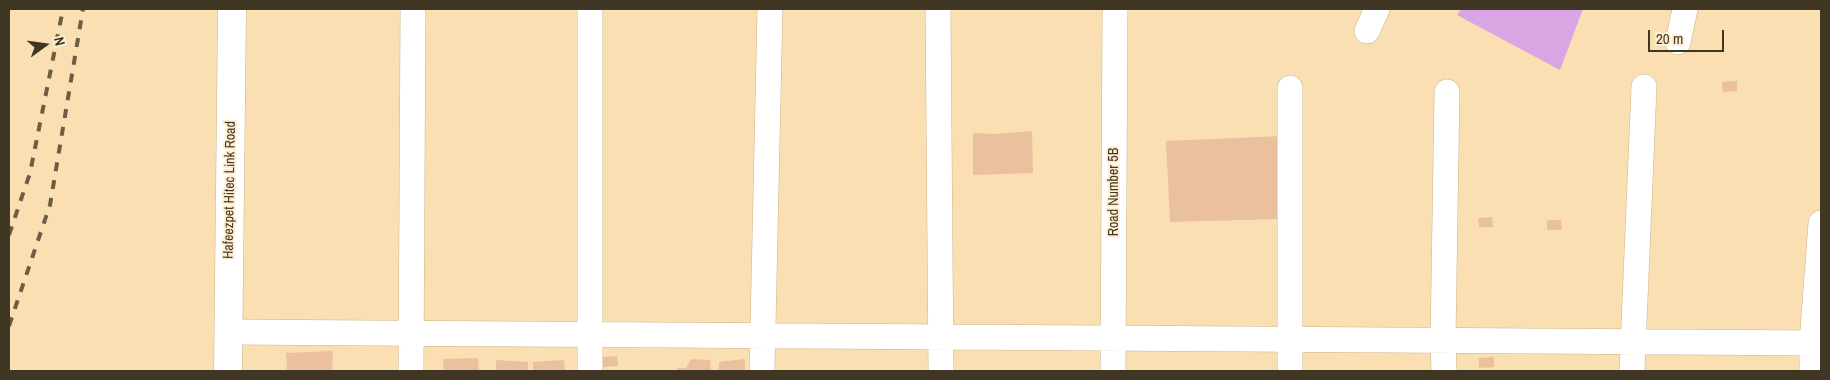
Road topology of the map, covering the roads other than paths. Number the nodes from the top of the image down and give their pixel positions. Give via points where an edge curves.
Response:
1 (232, 9) edge
2 (413, 9) edge
3 (590, 9) edge
4 (770, 9) edge
5 (938, 9) edge
6 (1685, 9) edge
7 (1115, 12) dead end
8 (1678, 42) dead end
9 (1644, 87) dead end
10 (1290, 88) dead end
11 (1448, 92) dead end
12 (1821, 223) edge
13 (228, 332) junction
14 (411, 333) junction
15 (590, 335) junction
16 (762, 336) junction
17 (942, 337) junction
18 (1113, 338) junction
19 (1290, 339) junction
20 (1443, 340) junction
21 (1633, 342) junction
22 (1817, 343) edge
23 (228, 371) edge
24 (411, 371) edge
25 (590, 371) edge
26 (762, 371) edge
27 (941, 371) edge
28 (1113, 371) edge
29 (1290, 371) edge
30 (1444, 371) edge
31 (1632, 371) edge
32 (1812, 371) edge

1 - 13 main road, Hafeezpet Hitec Link Road
2 - 14 street
3 - 15 street
4 - 16 street
5 - 17 street
6 - 8 street
7 - 18 street, Road Number 5B
9 - 21 street
10 - 19 street
11 - 20 street
12 - 22 street
13 - 14 street
13 - 23 main road, Hafeezpet Hitec Link Road
14 - 15 street
14 - 24 street
15 - 16 street
15 - 25 street
16 - 17 street
16 - 26 street
17 - 18 street
17 - 27 street
18 - 19 street
18 - 28 street, Road Number 5B
19 - 20 street
19 - 29 street
20 - 21 street
20 - 30 street
21 - 22 street
21 - 31 street
22 - 32 street

